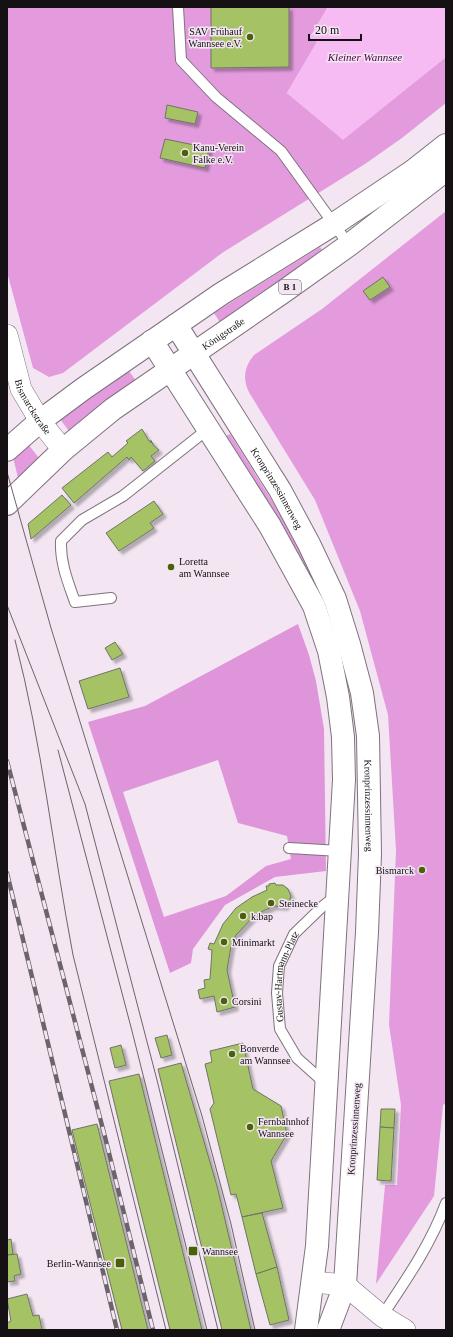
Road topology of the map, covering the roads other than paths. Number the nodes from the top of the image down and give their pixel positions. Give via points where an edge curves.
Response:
1 (178, 7) edge
2 (446, 145) edge
3 (446, 170) edge
4 (334, 224) junction
5 (349, 245) junction
6 (176, 325) junction
7 (7, 335) edge
8 (152, 341) junction
9 (194, 352) junction
10 (170, 369) junction
11 (232, 413) junction
12 (40, 420) junction
13 (208, 429) junction
14 (7, 450) edge
15 (63, 450) junction
16 (7, 504) edge
17 (111, 598) dead end
18 (289, 848) dead end
19 (340, 851) junction
20 (370, 854) junction
21 (338, 895) junction
22 (326, 1084) junction
23 (446, 1203) edge
24 (313, 1282) junction
25 (345, 1285) junction
26 (382, 1316) junction
27 (306, 1330) edge
28 (328, 1330) edge
29 (404, 1330) edge

1 - 4 lane via 180,60 216,97 281,151
2 - 4 main road via 413,171
3 - 5 main road, Königstraße / B 1
4 - 5 lane
4 - 6 main road via 260,268
5 - 9 main road, Königstraße / B 1
6 - 8 main road
6 - 9 main road, Kronprinzessinnenweg
7 - 12 street, Bismarckstraße via 21,389
8 - 10 main road
8 - 12 main road
9 - 10 main road, Königstraße / B 1
9 - 11 main road, Kronprinzessinnenweg
10 - 13 main road
10 - 15 main road, Königstraße / B 1 via 113,409
11 - 13 main road
11 - 20 main road, Kronprinzessinnenweg via 280,490 309,544 334,599 349,644 362,693 368,736
12 - 14 main road
12 - 15 street, Bismarckstraße
13 - 17 lane via 123,496 82,520 62,541 64,569 76,602
13 - 19 main road via 270,526 309,596 329,651 343,737 344,780
15 - 16 main road, Königstraße / B 1
18 - 19 lane
19 - 20 main road
19 - 21 main road
20 - 25 main road, Kronprinzessinnenweg
21 - 22 main road
21 - 22 lane, Gustav-Hartmann-Platz via 294,934 279,966 277,993 280,1029 297,1058
22 - 24 main road
23 - 26 lane via 411,1274
24 - 25 street
24 - 27 main road
25 - 26 street
25 - 28 main road, Kronprinzessinnenweg
26 - 29 street

